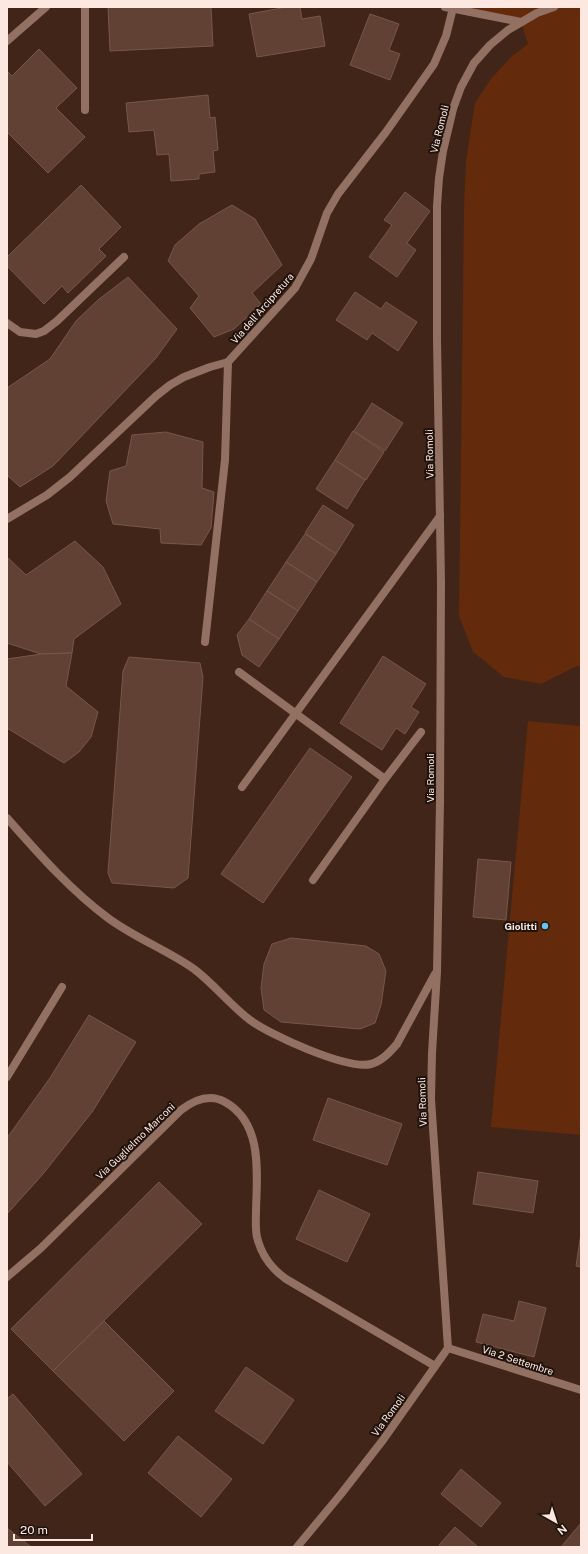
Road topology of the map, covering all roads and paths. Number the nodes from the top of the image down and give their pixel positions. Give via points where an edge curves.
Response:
1 (46, 7) edge
2 (85, 7) edge
3 (554, 7) edge
4 (449, 8) edge
5 (521, 22) junction
6 (7, 41) edge
7 (85, 110) dead end
8 (124, 257) dead end
9 (7, 323) edge
10 (228, 362) junction
11 (440, 516) junction
12 (7, 520) edge
13 (205, 642) dead end
14 (239, 672) dead end
15 (297, 713) junction
16 (421, 732) dead end
17 (385, 779) junction
18 (242, 787) dead end
19 (7, 818) edge
20 (313, 880) dead end
21 (437, 972) junction
22 (62, 987) dead end
23 (7, 1077) edge
24 (7, 1277) edge
25 (448, 1348) junction
26 (435, 1366) junction
27 (581, 1390) edge
28 (297, 1547) edge

1 - 6 street
2 - 7 street
3 - 5 street, Via Romoli
4 - 5 street
4 - 10 street, Via dell'Arcipretura via 446,36 434,64 338,194 327,213 311,259 300,279
5 - 11 street, Via Romoli via 490,45 470,70 453,109 443,152 437,206
8 - 9 street via 44,331 36,334 20,332
10 - 12 street via 192,373 170,385 70,477
10 - 13 street via 226,460
11 - 15 street
11 - 21 street, Via Romoli
14 - 15 street
15 - 17 street
15 - 18 street
16 - 17 street
17 - 20 street
19 - 21 street via 74,890 109,919 192,968 249,1019 264,1029 344,1062 371,1064 392,1050
21 - 25 street, Via Romoli via 431,1099
22 - 23 street
24 - 26 street, Via Guglielmo Marconi via 41,1248 181,1110 194,1101 215,1098 238,1110 253,1138 257,1161 257,1237 272,1267 286,1279
25 - 26 street, Via Romoli
25 - 27 street, Via 2 Settembre
26 - 28 street, Via Romoli via 383,1440

